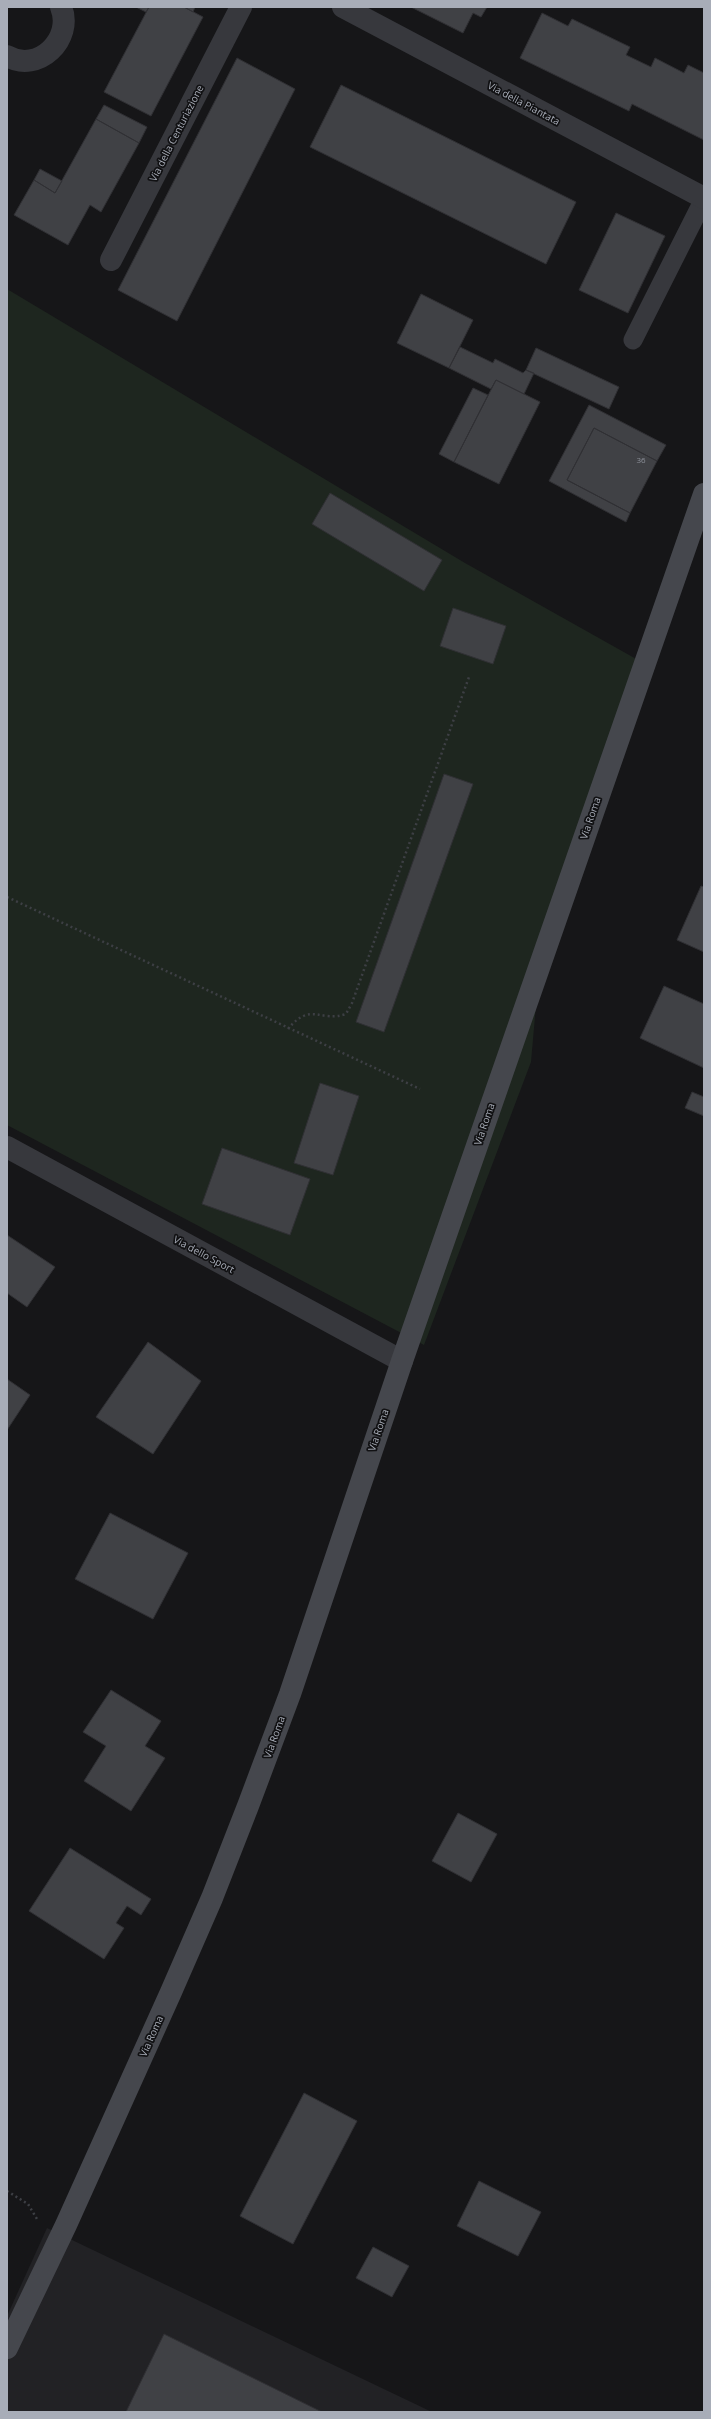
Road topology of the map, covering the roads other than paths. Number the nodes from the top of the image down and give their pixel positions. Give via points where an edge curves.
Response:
1 (60, 7) edge
2 (241, 7) edge
3 (343, 7) edge
4 (371, 13) edge
5 (7, 56) edge
6 (704, 199) edge
7 (111, 260) dead end
8 (633, 340) dead end
9 (704, 494) edge
10 (7, 1147) edge
11 (402, 1361) junction
12 (7, 2348) edge

1 - 5 street via 64,21 62,34 48,54 24,61
2 - 7 street, Via della Centuriazione
3 - 4 street, Via della Piantata
4 - 6 street, Via della Piantata
6 - 8 lane
9 - 11 main road, Via Roma
10 - 11 street, Via dello Sport
11 - 12 main road, Via Roma via 290,1694 212,1898 66,2225

